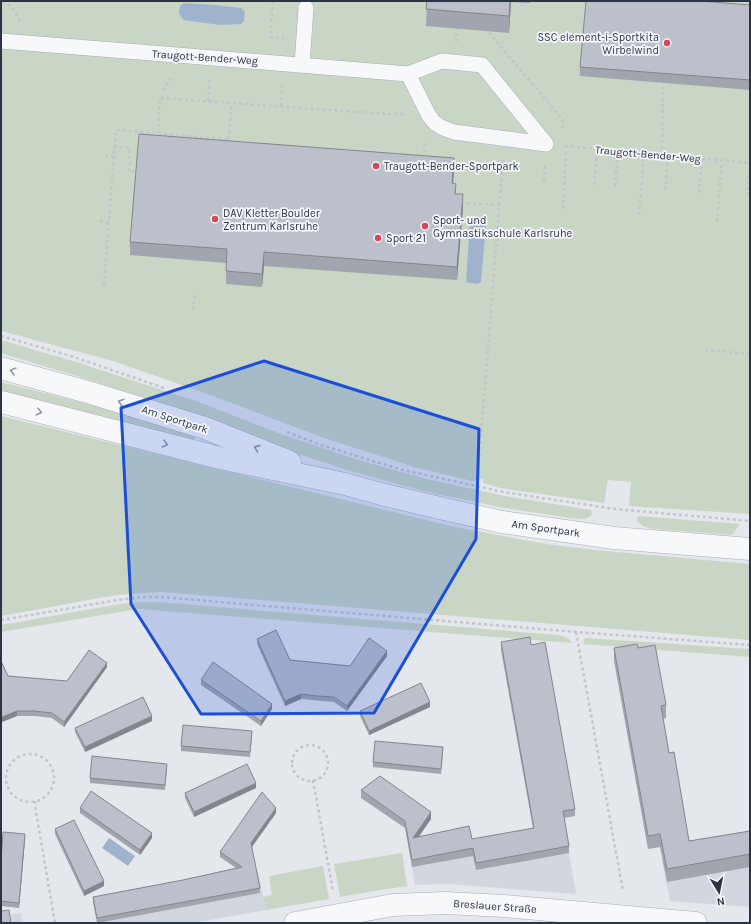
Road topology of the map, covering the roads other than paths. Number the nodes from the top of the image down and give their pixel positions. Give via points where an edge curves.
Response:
1 (306, 8) dead end
2 (1, 41) edge
3 (302, 65) junction
4 (408, 74) junction
5 (1, 368) edge
6 (1, 402) edge
7 (345, 484) junction
8 (750, 549) edge
9 (340, 919) edge
10 (628, 920) edge
11 (295, 923) edge
12 (696, 923) edge

1 - 3 lane
2 - 3 lane, Traugott-Bender-Weg
3 - 4 lane, Traugott-Bender-Weg
4 - 4 lane, Traugott-Bender-Weg via 431,120 440,127 454,132 546,144 482,65 442,61
7 -> 5 street, Am Sportpark via 205,428
6 -> 7 street, Am Sportpark via 220,458
7 - 8 street, Am Sportpark via 502,522 614,538
9 - 10 street, Breslauer Straße via 393,905 446,903 504,906
9 - 11 street, Breslauer Straße
10 - 12 street, Breslauer Straße

